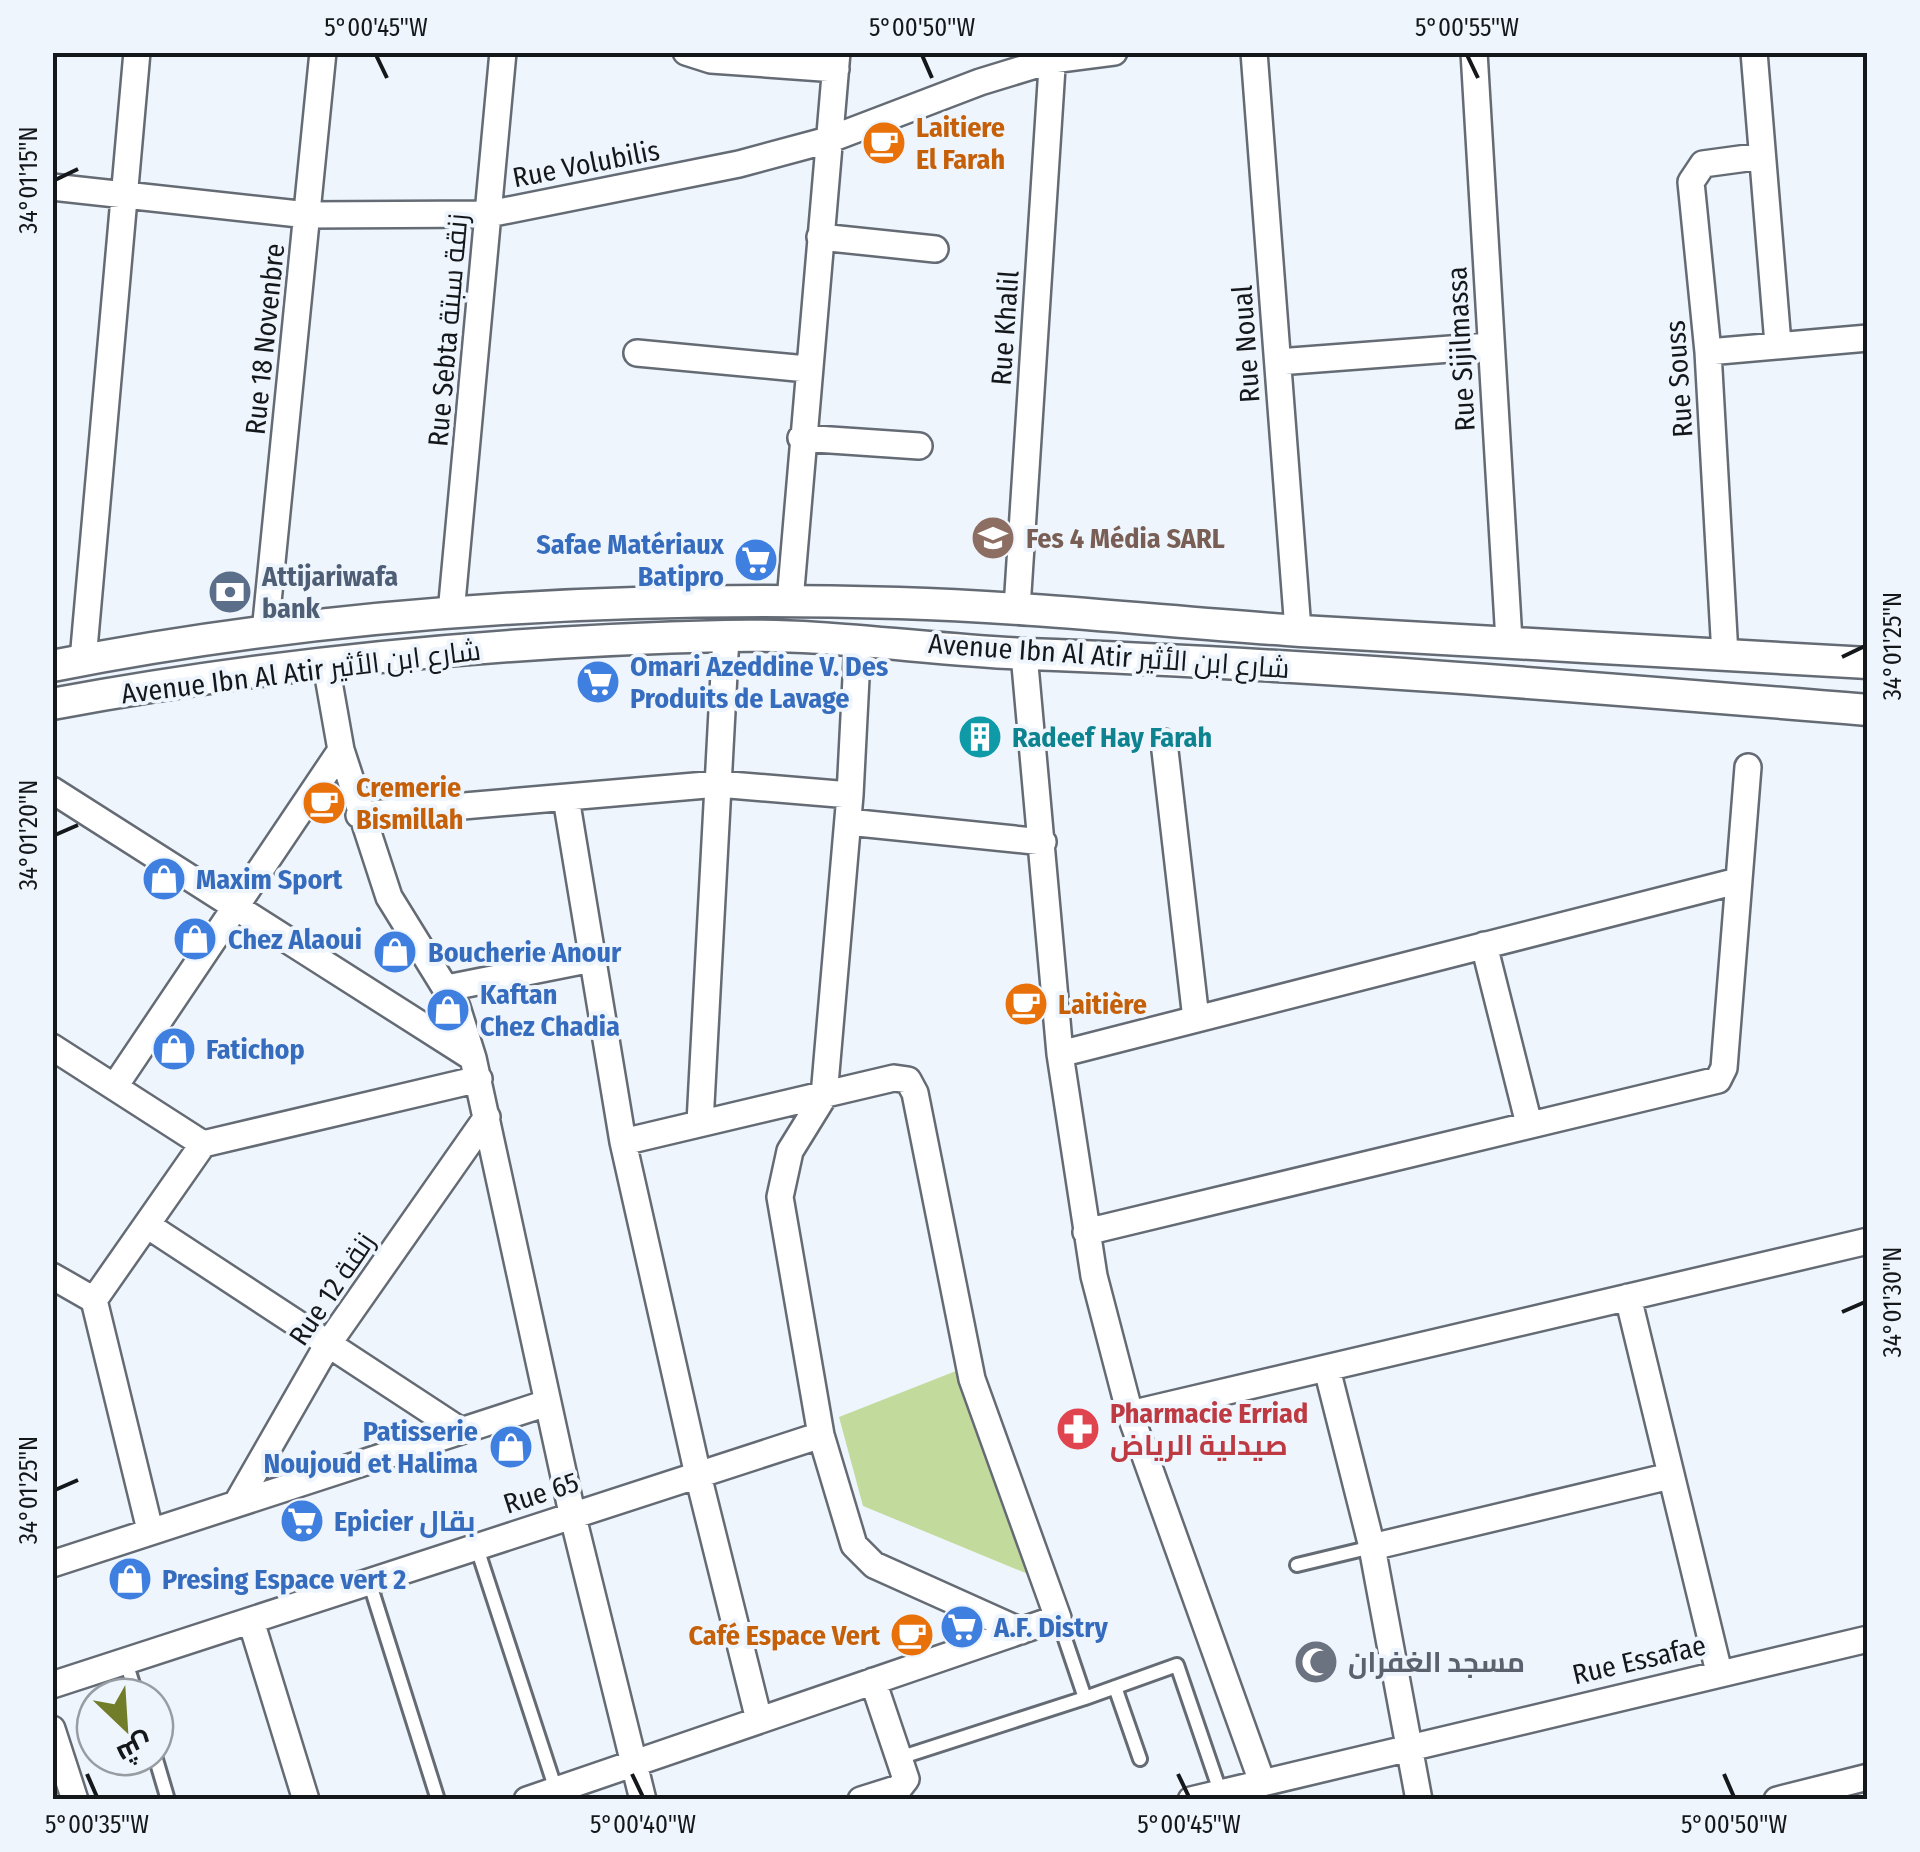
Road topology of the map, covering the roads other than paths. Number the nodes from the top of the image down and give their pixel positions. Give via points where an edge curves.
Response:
1 (137, 52) edge
2 (323, 52) edge
3 (503, 52) edge
4 (686, 52) edge
5 (1114, 52) edge
6 (1254, 52) edge
7 (1474, 52) edge
8 (1754, 52) edge
9 (1052, 56) edge
10 (837, 61) edge
11 (828, 140) junction
12 (1762, 156) junction
13 (52, 187) edge
14 (126, 194) junction
15 (489, 214) junction
16 (308, 215) junction
17 (820, 237) junction
18 (935, 249) dead end
19 (1868, 338) edge
20 (1778, 344) junction
21 (1490, 346) junction
22 (1708, 352) junction
23 (636, 353) dead end
24 (1278, 362) junction
25 (808, 369) junction
26 (801, 438) junction
27 (919, 446) dead end
28 (790, 601) junction
29 (1017, 608) junction
30 (452, 613) junction
31 (1298, 630) junction
32 (266, 632) junction
33 (726, 636) junction
34 (858, 639) junction
35 (1509, 641) junction
36 (1024, 654) junction
37 (1725, 655) junction
38 (83, 660) junction
39 (1868, 663) edge
40 (326, 665) junction
41 (52, 666) edge
42 (52, 704) edge
43 (1868, 710) edge
44 (1164, 742) dead end
45 (341, 750) junction
46 (1748, 767) dead end
47 (718, 784) junction
48 (52, 790) edge
49 (850, 796) junction
50 (566, 798) junction
51 (360, 815) junction
52 (848, 822) junction
53 (1043, 842) junction
54 (1737, 882) junction
55 (236, 907) junction
56 (1484, 944) junction
57 (592, 959) junction
58 (446, 988) junction
59 (1196, 1019) junction
60 (52, 1047) edge
61 (1060, 1054) junction
62 (476, 1068) junction
63 (115, 1086) junction
64 (824, 1096) junction
65 (487, 1117) junction
66 (700, 1123) junction
67 (1529, 1124) junction
68 (622, 1142) junction
69 (202, 1144) junction
70 (147, 1225) junction
71 (1086, 1232) junction
72 (1868, 1241) edge
73 (52, 1276) edge
74 (1628, 1297) junction
75 (94, 1300) junction
76 (328, 1344) junction
77 (1328, 1369) junction
78 (547, 1403) junction
79 (1130, 1414) junction
80 (458, 1429) junction
81 (821, 1435) junction
82 (698, 1475) junction
83 (1670, 1476) junction
84 (238, 1501) junction
85 (572, 1514) junction
86 (150, 1530) junction
87 (476, 1545) junction
88 (1372, 1547) junction
89 (56, 1559) edge
90 (1297, 1565) dead end
91 (369, 1581) junction
92 (1058, 1618) junction
93 (250, 1621) junction
94 (1022, 1631) junction
95 (1868, 1639) edge
96 (126, 1662) junction
97 (1719, 1672) junction
98 (131, 1677) edge
99 (873, 1681) junction
100 (52, 1685) edge
101 (1115, 1687) junction
102 (1085, 1698) junction
103 (759, 1720) junction
104 (52, 1729) edge
105 (1408, 1746) junction
106 (899, 1758) junction
107 (1140, 1758) dead end
108 (634, 1764) junction
109 (1868, 1777) edge
110 (556, 1790) junction
111 (1266, 1790) edge
112 (1220, 1791) junction
113 (75, 1800) edge
114 (306, 1800) edge
115 (438, 1800) edge
116 (527, 1800) edge
117 (642, 1800) edge
118 (861, 1800) edge
119 (1191, 1800) edge
120 (1418, 1800) edge
121 (1777, 1800) edge

1 - 14 street
2 - 16 street, Rue 18 Novenbre
3 - 15 street, Rue Sebta زنقة سبتة
4 - 10 street via 711,60
5 - 9 street, Rue Volubilis
6 - 24 street, Rue Noual
7 - 21 street, Rue Sijilmassa
8 - 12 street
9 - 11 street, Rue Volubilis
9 - 29 street, Rue Khalil
10 - 11 street
11 - 15 street, Rue Volubilis
11 - 17 street
12 - 20 street
12 - 22 street, Rue Souss via 1703,164 1694,174
13 - 14 street, Rue Volubilis
14 - 16 street, Rue Volubilis
14 - 38 street
15 - 16 street, Rue Volubilis
15 - 30 street, Rue Sebta زنقة سبتة
16 - 32 street, Rue 18 Novenbre
17 - 18 street
17 - 25 street
19 - 20 street
20 - 22 street
21 - 24 street
21 - 35 street, Rue Sijilmassa
22 - 37 street, Rue Souss
23 - 25 street
24 - 31 street, Rue Noual
25 - 26 street
26 - 27 street
26 - 28 street
28 - 29 street, Avenue Ibn Al Atir شارع ابن الأثير
28 - 30 street, Avenue Ibn Al Atir شارع ابن الأثير
29 - 31 street, Avenue Ibn Al Atir شارع ابن الأثير
30 - 32 street, Avenue Ibn Al Atir شارع ابن الأثير
31 - 35 street, Avenue Ibn Al Atir شارع ابن الأثير
32 - 38 street, Avenue Ibn Al Atir شارع ابن الأثير
33 - 34 street, Avenue Ibn Al Atir شارع ابن الأثير
33 - 40 street, Avenue Ibn Al Atir شارع ابن الأثير
33 - 47 street
34 - 36 street, Avenue Ibn Al Atir شارع ابن الأثير
34 - 49 street
35 - 37 street, Avenue Ibn Al Atir شارع ابن الأثير
36 - 43 street, Avenue Ibn Al Atir شارع ابن الأثير via 1553,684
36 - 53 street
37 - 39 street, Avenue Ibn Al Atir شارع ابن الأثير
38 - 41 street, Avenue Ibn Al Atir شارع ابن الأثير
40 - 42 street, Avenue Ibn Al Atir شارع ابن الأثير
40 - 45 street
44 - 59 street
45 - 51 street
45 - 55 street
46 - 54 street
47 - 49 street
47 - 50 street
47 - 66 street
48 - 55 street
49 - 52 street
50 - 51 street
50 - 57 street
51 - 58 street via 389,897
52 - 53 street
52 - 64 street
53 - 61 street
54 - 56 street
54 - 67 street via 1722,1078
55 - 62 street
55 - 63 street
56 - 59 street
56 - 67 street
57 - 58 street
57 - 68 street
58 - 62 street
59 - 61 street
60 - 63 street
61 - 71 street
62 - 65 street
62 - 69 street
63 - 69 street
64 - 66 street
64 - 81 street via 790,1151 780,1197
64 - 92 street via 894,1078 912,1086 972,1379
65 - 76 street, Rue 12 زنقة
65 - 78 street
66 - 68 street
67 - 71 street
68 - 82 street
69 - 70 street
70 - 75 street
70 - 76 street
71 - 79 street
72 - 74 street
73 - 75 street
74 - 77 street
74 - 83 street
75 - 86 street
76 - 80 street
76 - 84 street, Rue 12 زنقة
77 - 79 street
77 - 88 street
78 - 80 street
78 - 85 street
79 - 111 street
80 - 84 street
81 - 82 street, Rue 65
81 - 94 street via 862,1556
82 - 85 street, Rue 65
82 - 103 street
83 - 88 street
83 - 97 street
84 - 86 street
85 - 87 street, Rue 65
85 - 108 street
86 - 89 street
87 - 91 street, Rue 65
87 - 110 lane
88 - 90 lane
88 - 105 street
91 - 93 street, Rue 65
91 - 115 lane
92 - 94 street
92 - 102 lane
93 - 96 street, Rue 65
93 - 114 street
94 - 99 street
95 - 97 street, Rue Essafae
96 - 98 lane
96 - 100 street, Rue 65
97 - 105 street, Rue Essafae
99 - 103 street
99 - 106 street
101 - 102 lane
101 - 107 lane
101 - 112 lane via 1177,1665
102 - 106 lane
103 - 108 street
104 - 113 street
105 - 111 street, Rue Essafae
105 - 120 street
106 - 118 street via 905,1783
108 - 110 street
108 - 117 street
109 - 121 street
110 - 116 street
111 - 112 street, Rue Essafae
112 - 119 street, Rue Essafae

